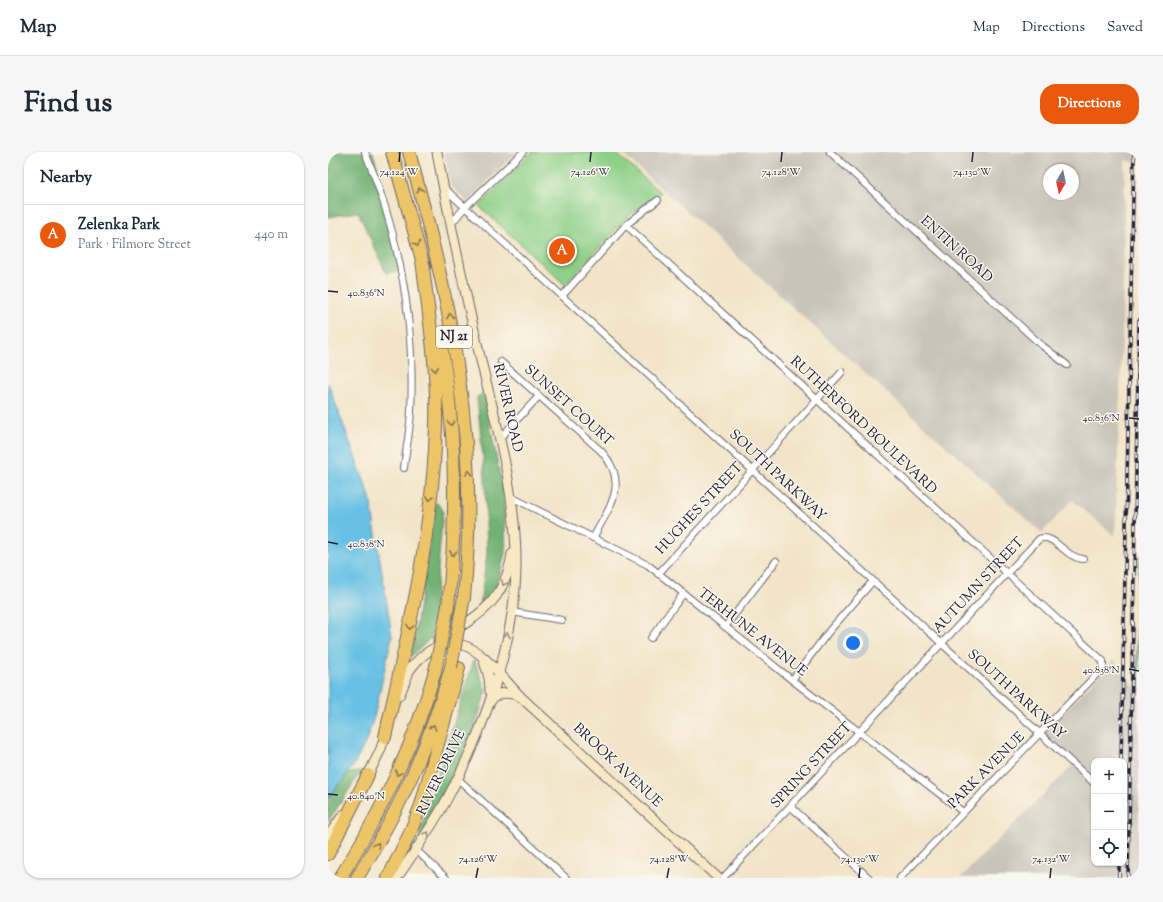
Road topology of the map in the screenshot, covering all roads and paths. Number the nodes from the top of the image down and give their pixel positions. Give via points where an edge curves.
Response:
1 (365, 152) edge
2 (392, 152) edge
3 (409, 152) edge
4 (437, 152) edge
5 (524, 152) edge
6 (830, 152) edge
7 (443, 187) junction
8 (658, 200) dead end
9 (465, 207) junction
10 (451, 224) junction
11 (626, 225) junction
12 (422, 260) junction
13 (562, 296) junction
14 (501, 362) dead end
15 (1067, 364) dead end
16 (842, 372) dead end
17 (540, 396) junction
18 (817, 400) junction
19 (500, 438) junction
20 (404, 468) dead end
21 (753, 470) junction
22 (512, 497) junction
23 (514, 531) junction
24 (593, 538) junction
25 (1083, 559) dead end
26 (776, 561) dead end
27 (1006, 573) junction
28 (658, 574) junction
29 (873, 581) junction
30 (683, 594) junction
31 (511, 612) junction
32 (562, 620) dead end
33 (725, 627) junction
34 (651, 638) dead end
35 (942, 644) junction
36 (1085, 644) joint
37 (478, 654) junction
38 (455, 668) junction
39 (918, 670) joint
40 (409, 671) junction
41 (498, 673) junction
42 (792, 680) junction
43 (522, 698) junction
44 (488, 705) junction
45 (859, 733) junction
46 (1041, 733) junction
47 (385, 737) junction
48 (368, 775) junction
49 (458, 779) junction
50 (1091, 780) edge
51 (790, 806) junction
52 (963, 812) junction
53 (328, 836) edge
54 (416, 850) junction
55 (328, 854) edge
56 (340, 878) edge
57 (357, 878) edge
58 (388, 878) edge
59 (398, 878) edge
60 (446, 878) edge
61 (566, 878) edge
62 (718, 878) edge
63 (723, 878) edge
64 (868, 878) edge
65 (900, 878) edge

1 - 20 street via 388,217 406,297 411,412
2 -> 12 highway, NJ 21
38 -> 3 highway, NJ 21, bridge via 463,631 468,551 468,447 463,392 444,283
4 - 7 main road, RIVER ROAD
5 - 9 street
6 - 15 street, ENTIN ROAD via 1039,343
7 - 9 street, SOUTH PARKWAY
7 - 10 main road, RIVER ROAD
8 - 11 street
9 - 10 street
9 - 13 street, SOUTH PARKWAY
10 - 19 main road, RIVER ROAD
11 - 13 street
11 - 18 street, RUTHERFORD BOULEVARD
12 -> 47 highway via 436,385 435,449 419,582
12 -> 56 highway, NJ 21, bridge via 440,341 451,428 454,529 448,606 435,671 419,723 399,773
13 - 21 street, SOUTH PARKWAY
14 - 17 street, SUNSET COURT
16 - 18 street, HUGHES STREET
17 - 19 street
17 - 24 street, SUNSET COURT via 607,458 615,473 617,481 614,496
18 - 21 street, HUGHES STREET
18 - 27 street, RUTHERFORD BOULEVARD
19 - 22 main road, RIVER ROAD
21 - 28 street, HUGHES STREET
21 - 29 street, SOUTH PARKWAY
22 - 23 main road, RIVER ROAD
22 - 24 street, TERHUNE AVENUE
23 - 31 main road, RIVER ROAD via 516,569
23 -> 40 main road via 507,577 492,604 475,618 426,648
24 - 28 street, TERHUNE AVENUE via 648,565
25 - 27 street, AUTUMN STREET via 1073,557 1053,540 1042,538
26 - 33 street
27 - 35 street, AUTUMN STREET
27 - 36 street, RUTHERFORD BOULEVARD
28 - 30 street, TERHUNE AVENUE
29 - 35 street, SOUTH PARKWAY
29 - 42 street via 830,630
30 - 33 street, TERHUNE AVENUE
30 - 34 street
31 - 32 street
41 -> 31 main road, RIVER ROAD
33 - 42 street, TERHUNE AVENUE
35 - 39 street, AUTUMN STREET
35 - 46 street, SOUTH PARKWAY
36 - 46 street, PARK AVENUE via 1101,659 1102,669
37 - 40 main road, BROOK AVENUE via 463,645 446,644 428,651
37 - 41 main road, BROOK AVENUE
37 - 44 main road via 484,661 489,678
57 -> 38 highway via 412,779
38 - 58 highway via 421,805
39 - 45 street, SPRING STREET
40 - 47 main road
41 - 43 main road, BROOK AVENUE
41 - 44 main road, RIVER DRIVE
42 - 45 street, TERHUNE AVENUE
43 - 44 main road via 501,693 492,698
43 - 62 main road, BROOK AVENUE
44 - 49 main road, RIVER DRIVE
45 - 51 street, SPRING STREET
45 - 52 street, TERHUNE AVENUE
46 - 50 street, SOUTH PARKWAY
46 - 52 street, PARK AVENUE
47 - 48 main road
48 - 53 main road
48 - 55 highway
54 -> 49 main road, RIVER DRIVE
49 - 61 street
51 - 63 street, SPRING STREET
51 - 64 street
52 - 65 street, PARK AVENUE
54 - 59 main road, RIVER DRIVE
54 - 60 street

